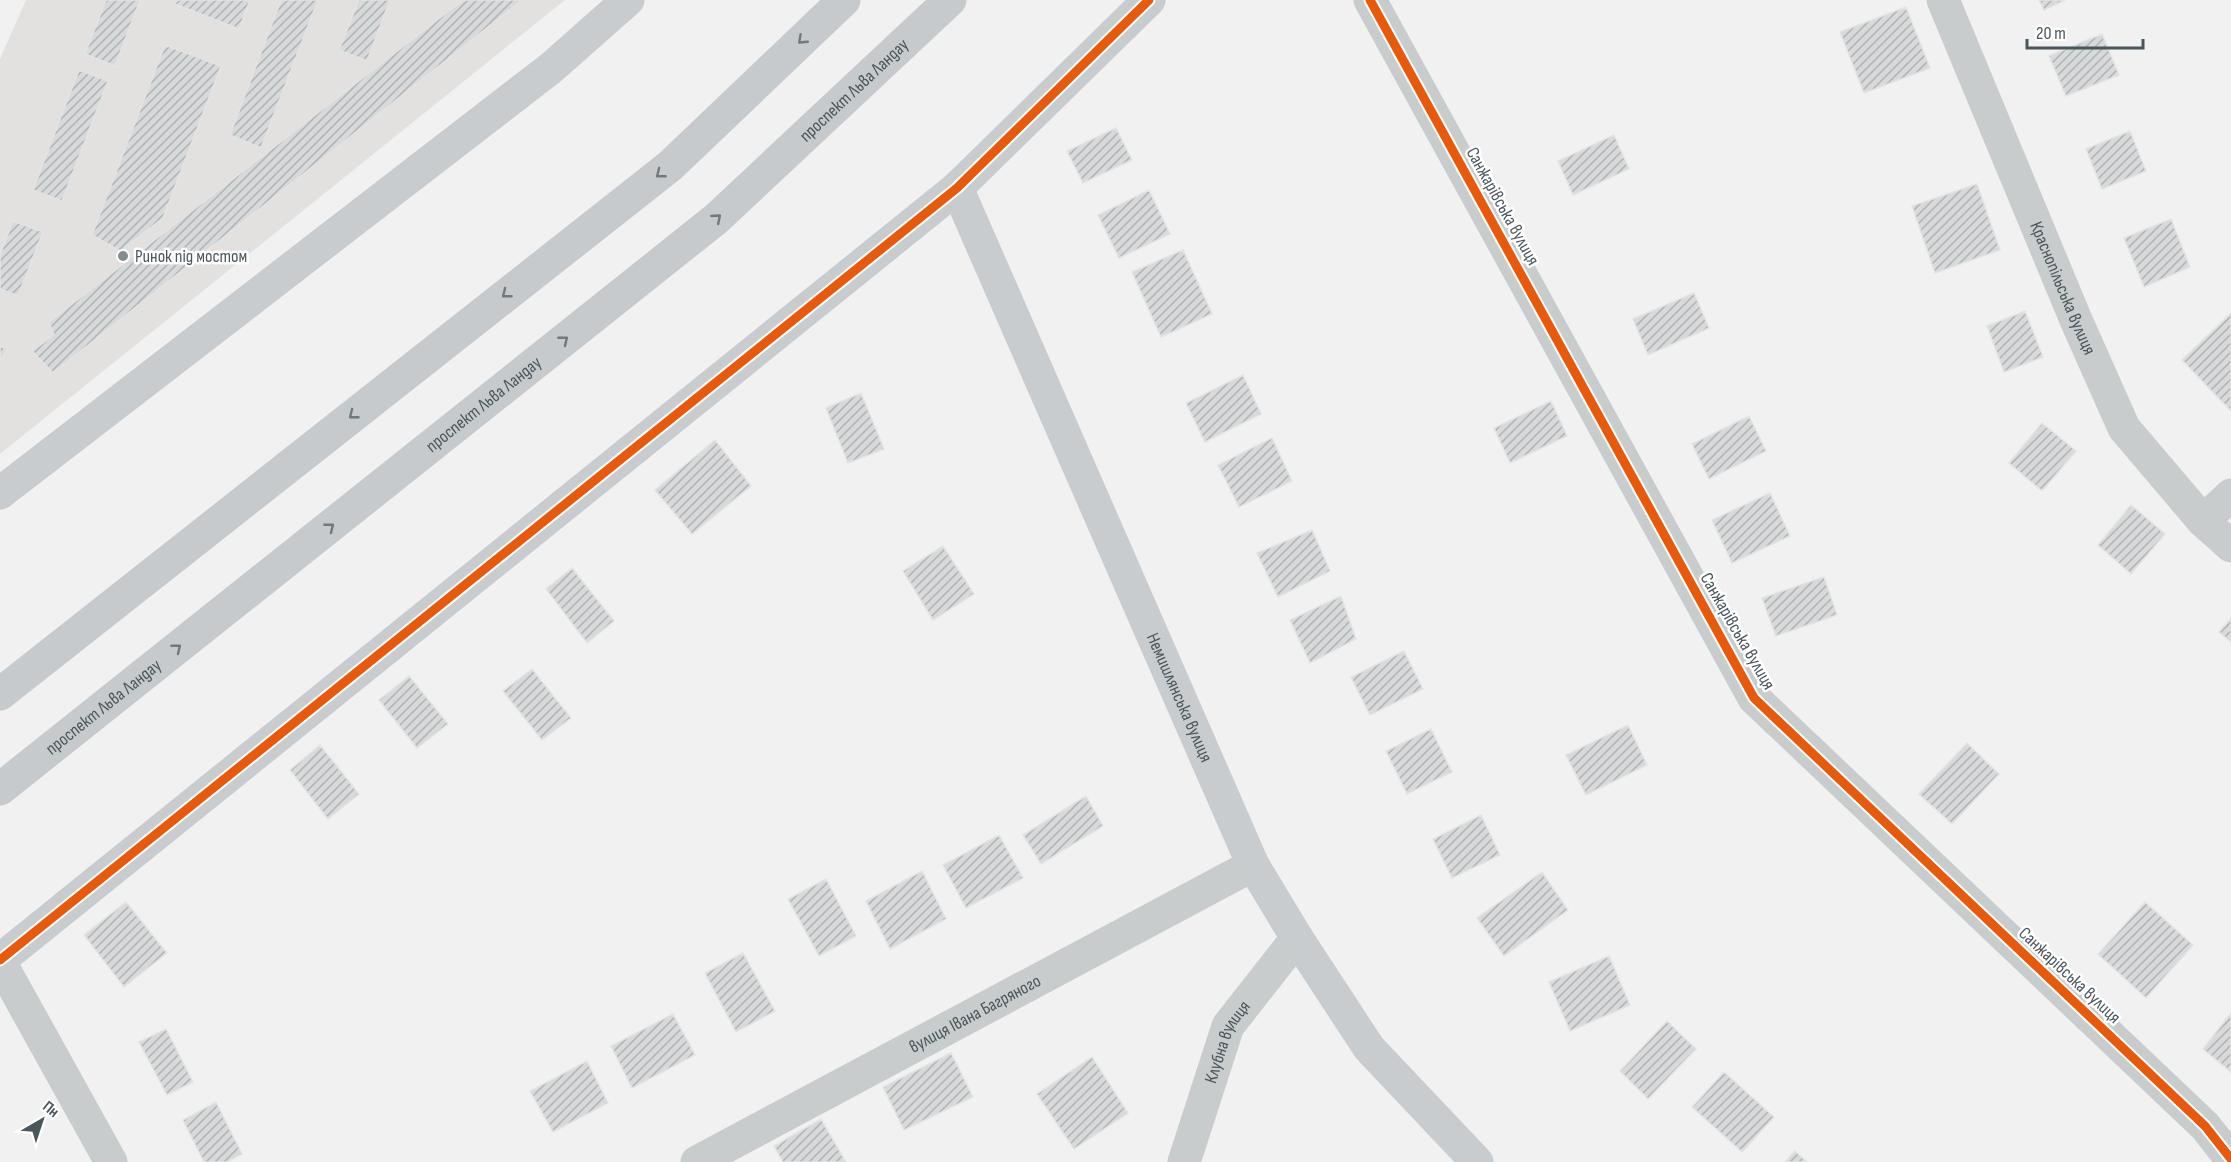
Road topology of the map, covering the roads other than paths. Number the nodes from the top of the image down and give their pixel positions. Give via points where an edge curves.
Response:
1 (628, 0) edge
2 (844, 0) edge
3 (950, 0) edge
4 (1149, 0) edge
5 (1370, 0) edge
6 (1942, 0) edge
7 (957, 188) junction
8 (0, 493) edge
9 (2231, 495) edge
10 (2202, 521) junction
11 (2231, 546) edge
12 (0, 694) edge
13 (0, 789) edge
14 (1253, 865) junction
15 (1297, 938) junction
16 (0, 961) edge
17 (2231, 1160) edge
18 (111, 1162) edge
19 (697, 1162) edge
20 (1184, 1162) edge
21 (1477, 1162) edge

1 - 8 street via 551,68
2 -> 12 main road via 670,166
13 -> 3 main road, проспект Льва Ландау via 716,219
4 - 7 street
5 - 17 street, Санжарівська вулиця via 1754,698 2205,1126
6 - 10 street, Краснопільська вулиця via 2124,428
7 - 14 street, Немишлянська вулиця
7 - 16 street
9 - 10 street
10 - 11 street, Краснопільська вулиця
14 - 15 street, Немишлянська вулиця
14 - 19 street, вулиця Івана Багряного
15 - 20 street, Клубна вулиця via 1228,1026
15 - 21 street, Немишлянська вулиця via 1368,1048
16 - 18 street

